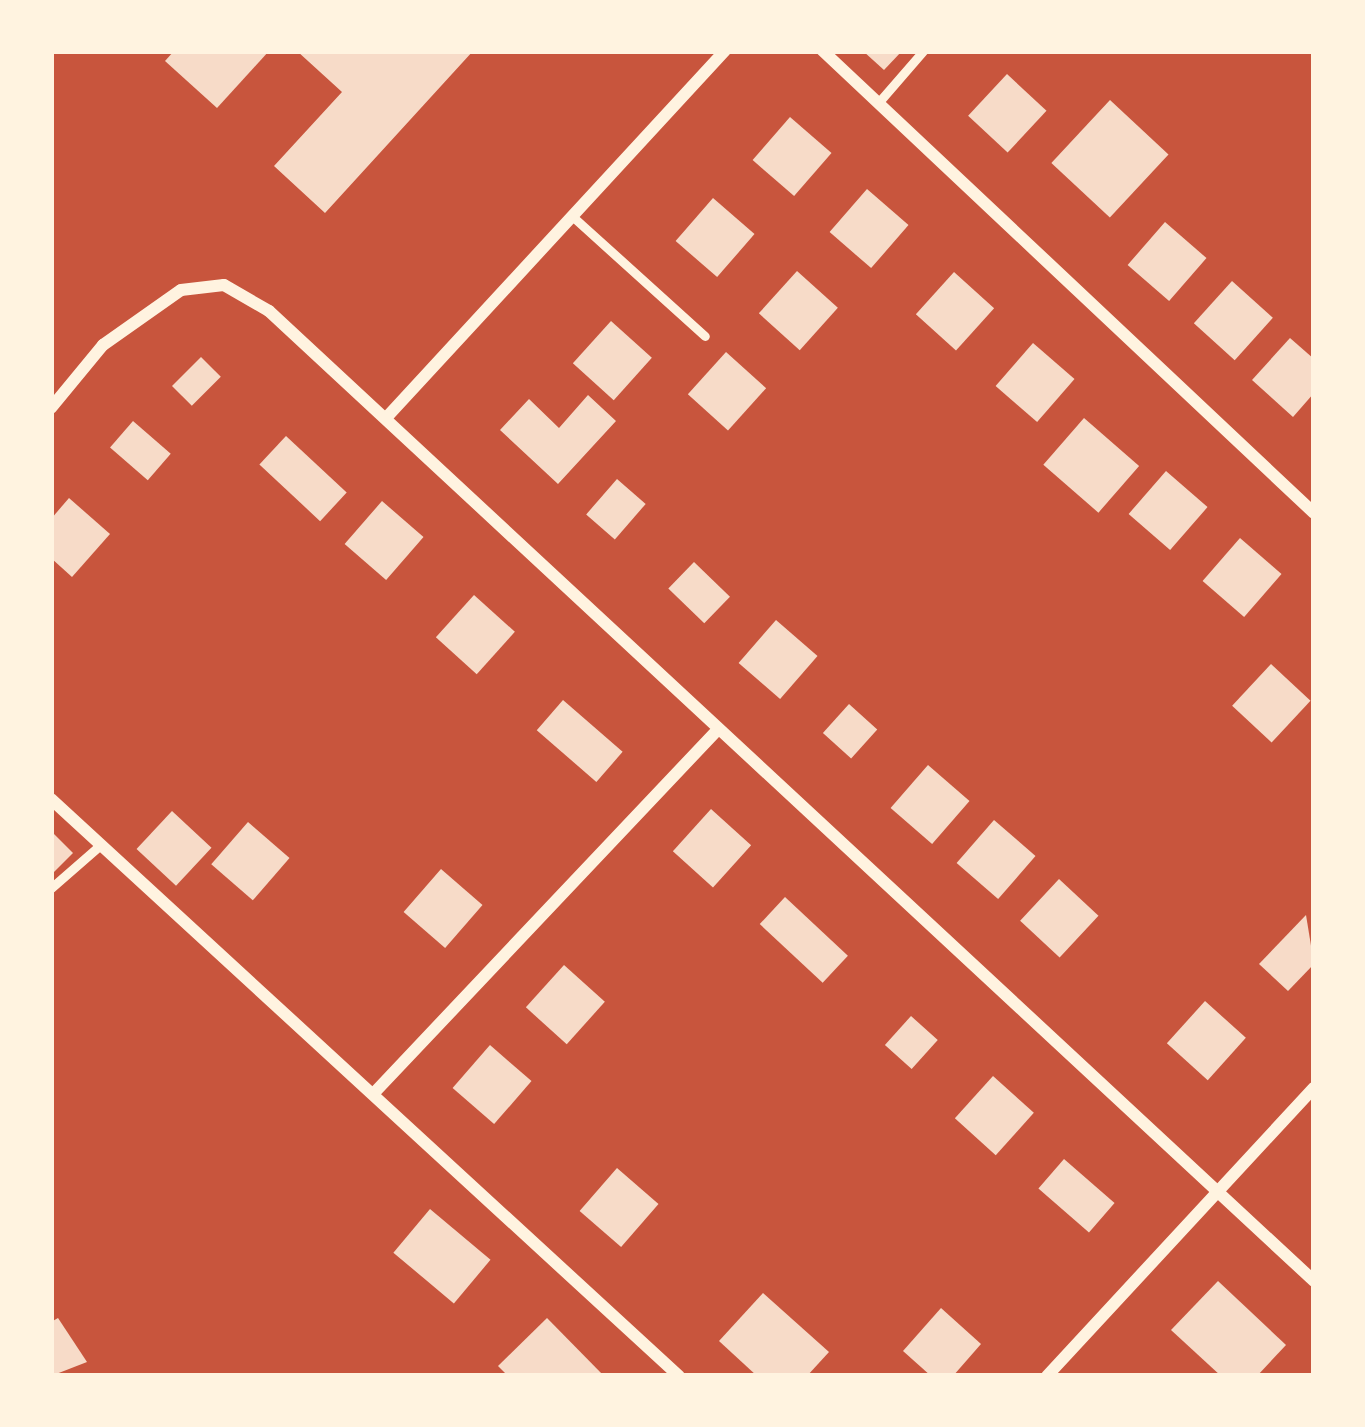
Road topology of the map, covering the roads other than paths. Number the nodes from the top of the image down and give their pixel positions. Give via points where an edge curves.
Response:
1 (725, 51) edge
2 (823, 51) edge
3 (923, 51) edge
4 (878, 103) junction
5 (572, 216) junction
6 (705, 335) dead end
7 (51, 408) edge
8 (386, 418) junction
9 (1314, 513) edge
10 (715, 733) junction
11 (51, 799) edge
12 (98, 847) junction
13 (51, 888) edge
14 (1314, 1088) edge
15 (375, 1092) junction
16 (1219, 1192) junction
17 (1314, 1281) edge
18 (679, 1376) edge
19 (1047, 1376) edge

1 - 5 street
2 - 4 street
3 - 4 lane
4 - 9 street
5 - 6 lane
5 - 8 street
7 - 8 street via 103,345 181,290 224,285 269,311
8 - 10 street
10 - 15 street
10 - 16 street
11 - 12 street
12 - 13 lane
12 - 15 street
14 - 16 street
15 - 18 street
16 - 17 street
16 - 19 street

